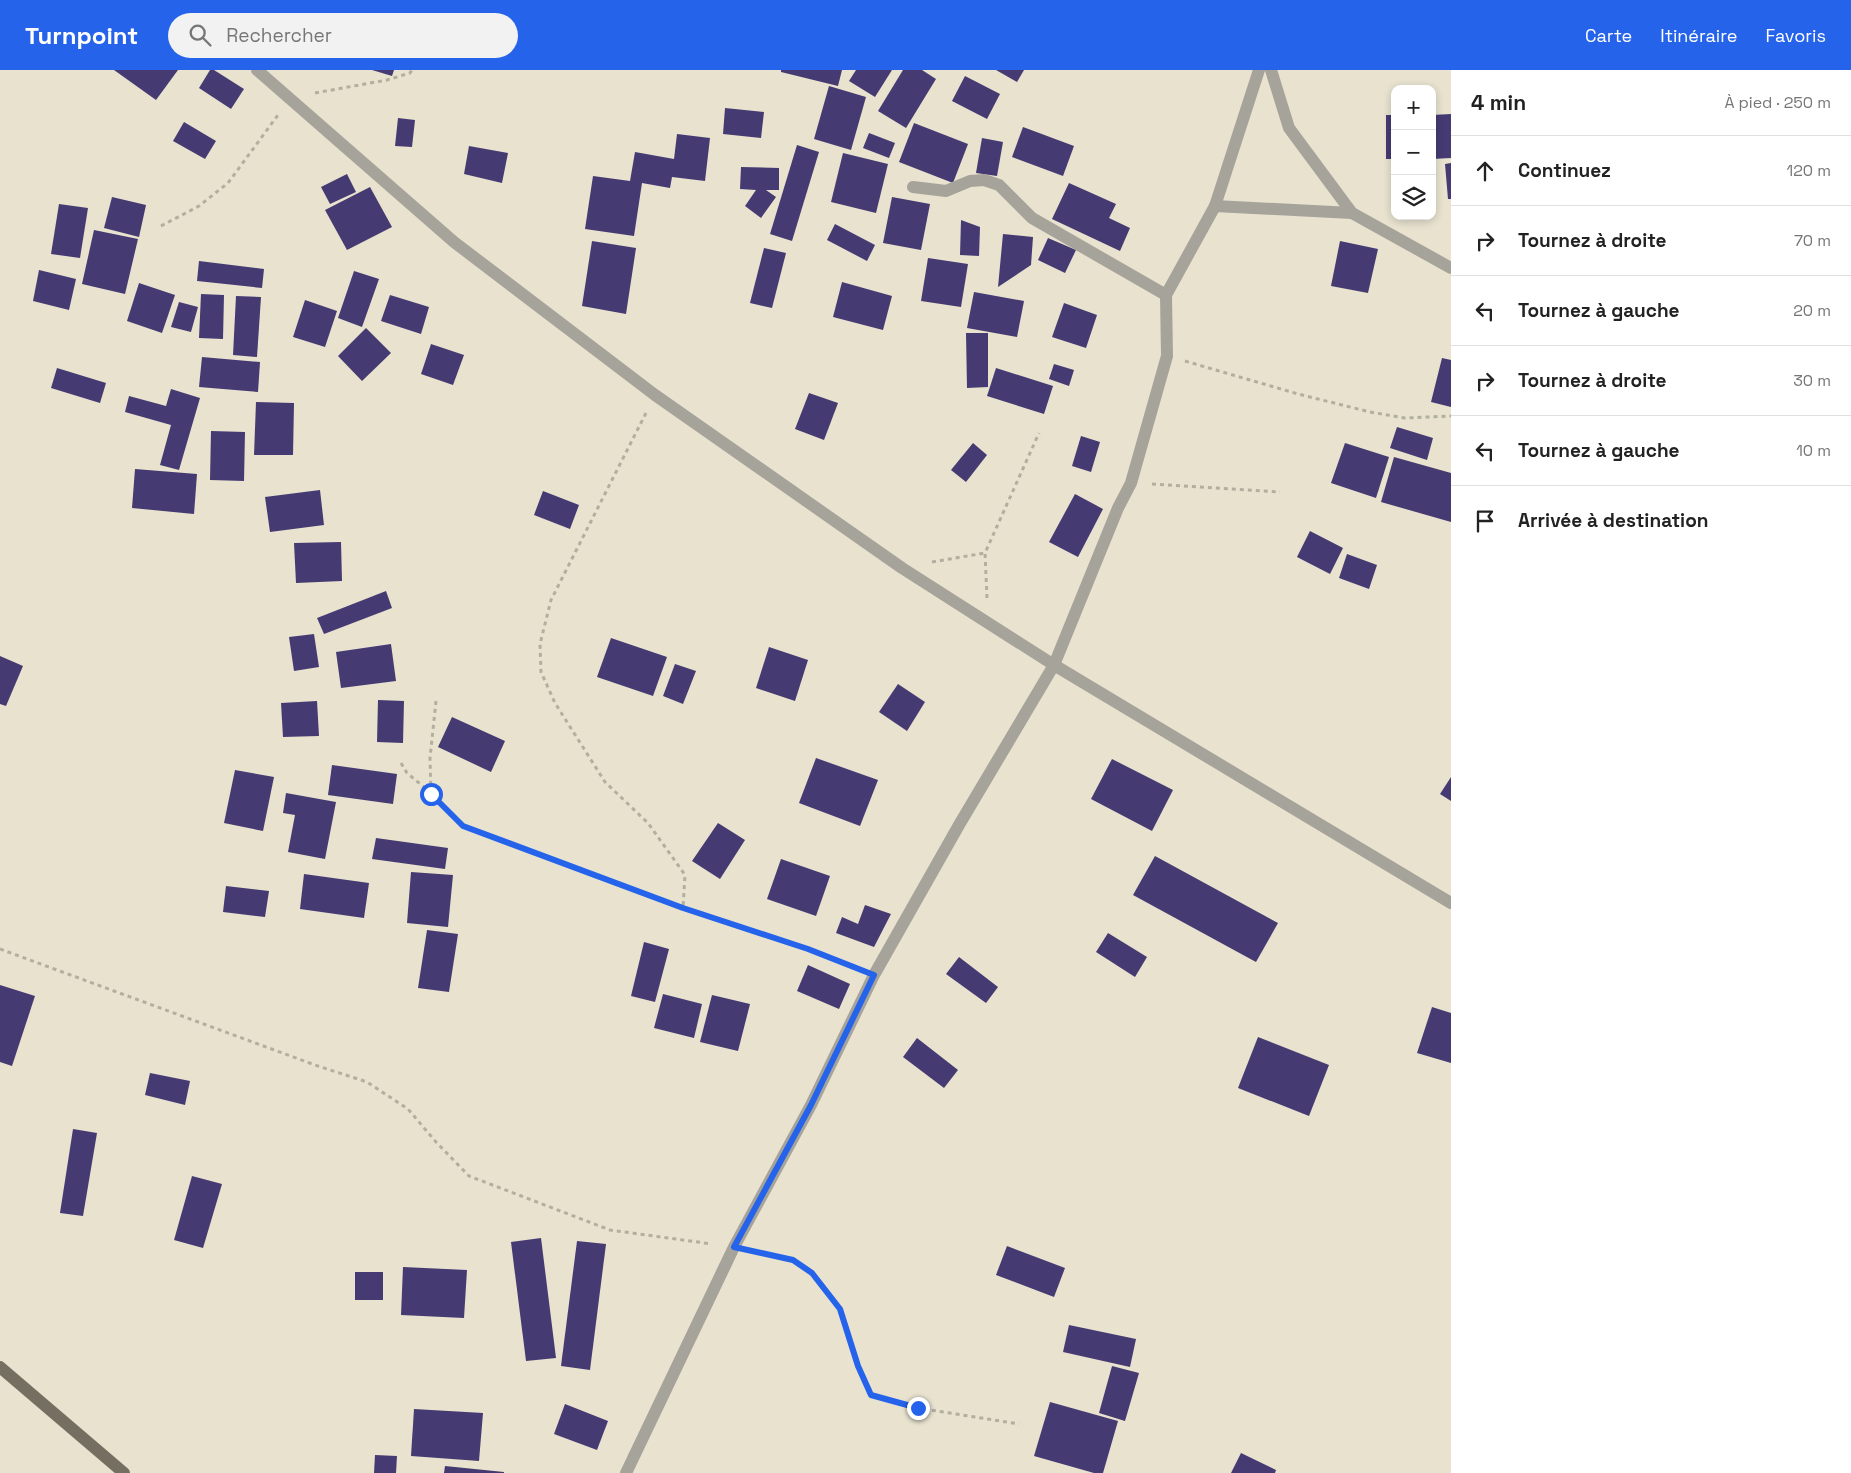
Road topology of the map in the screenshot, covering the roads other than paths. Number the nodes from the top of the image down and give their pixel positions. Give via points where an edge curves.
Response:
1 (257, 70) edge
2 (1259, 70) edge
3 (1271, 70) edge
4 (913, 187) dead end
5 (1215, 206) junction
6 (1352, 213) junction
7 (1451, 268) edge
8 (1166, 295) junction
9 (1054, 665) junction
10 (1451, 904) edge
11 (0, 1367) edge
12 (124, 1473) edge
13 (626, 1473) edge

1 - 9 street via 454,242 655,395 902,568
2 - 5 street
3 - 6 street via 1290,128
4 - 8 street via 946,191 970,181 984,180 999,185 1032,218
5 - 6 street
5 - 8 street
6 - 7 street
8 - 9 street via 1167,356 1131,483
9 - 10 street
9 - 13 street via 874,975 811,1105 734,1247
11 - 12 main road

